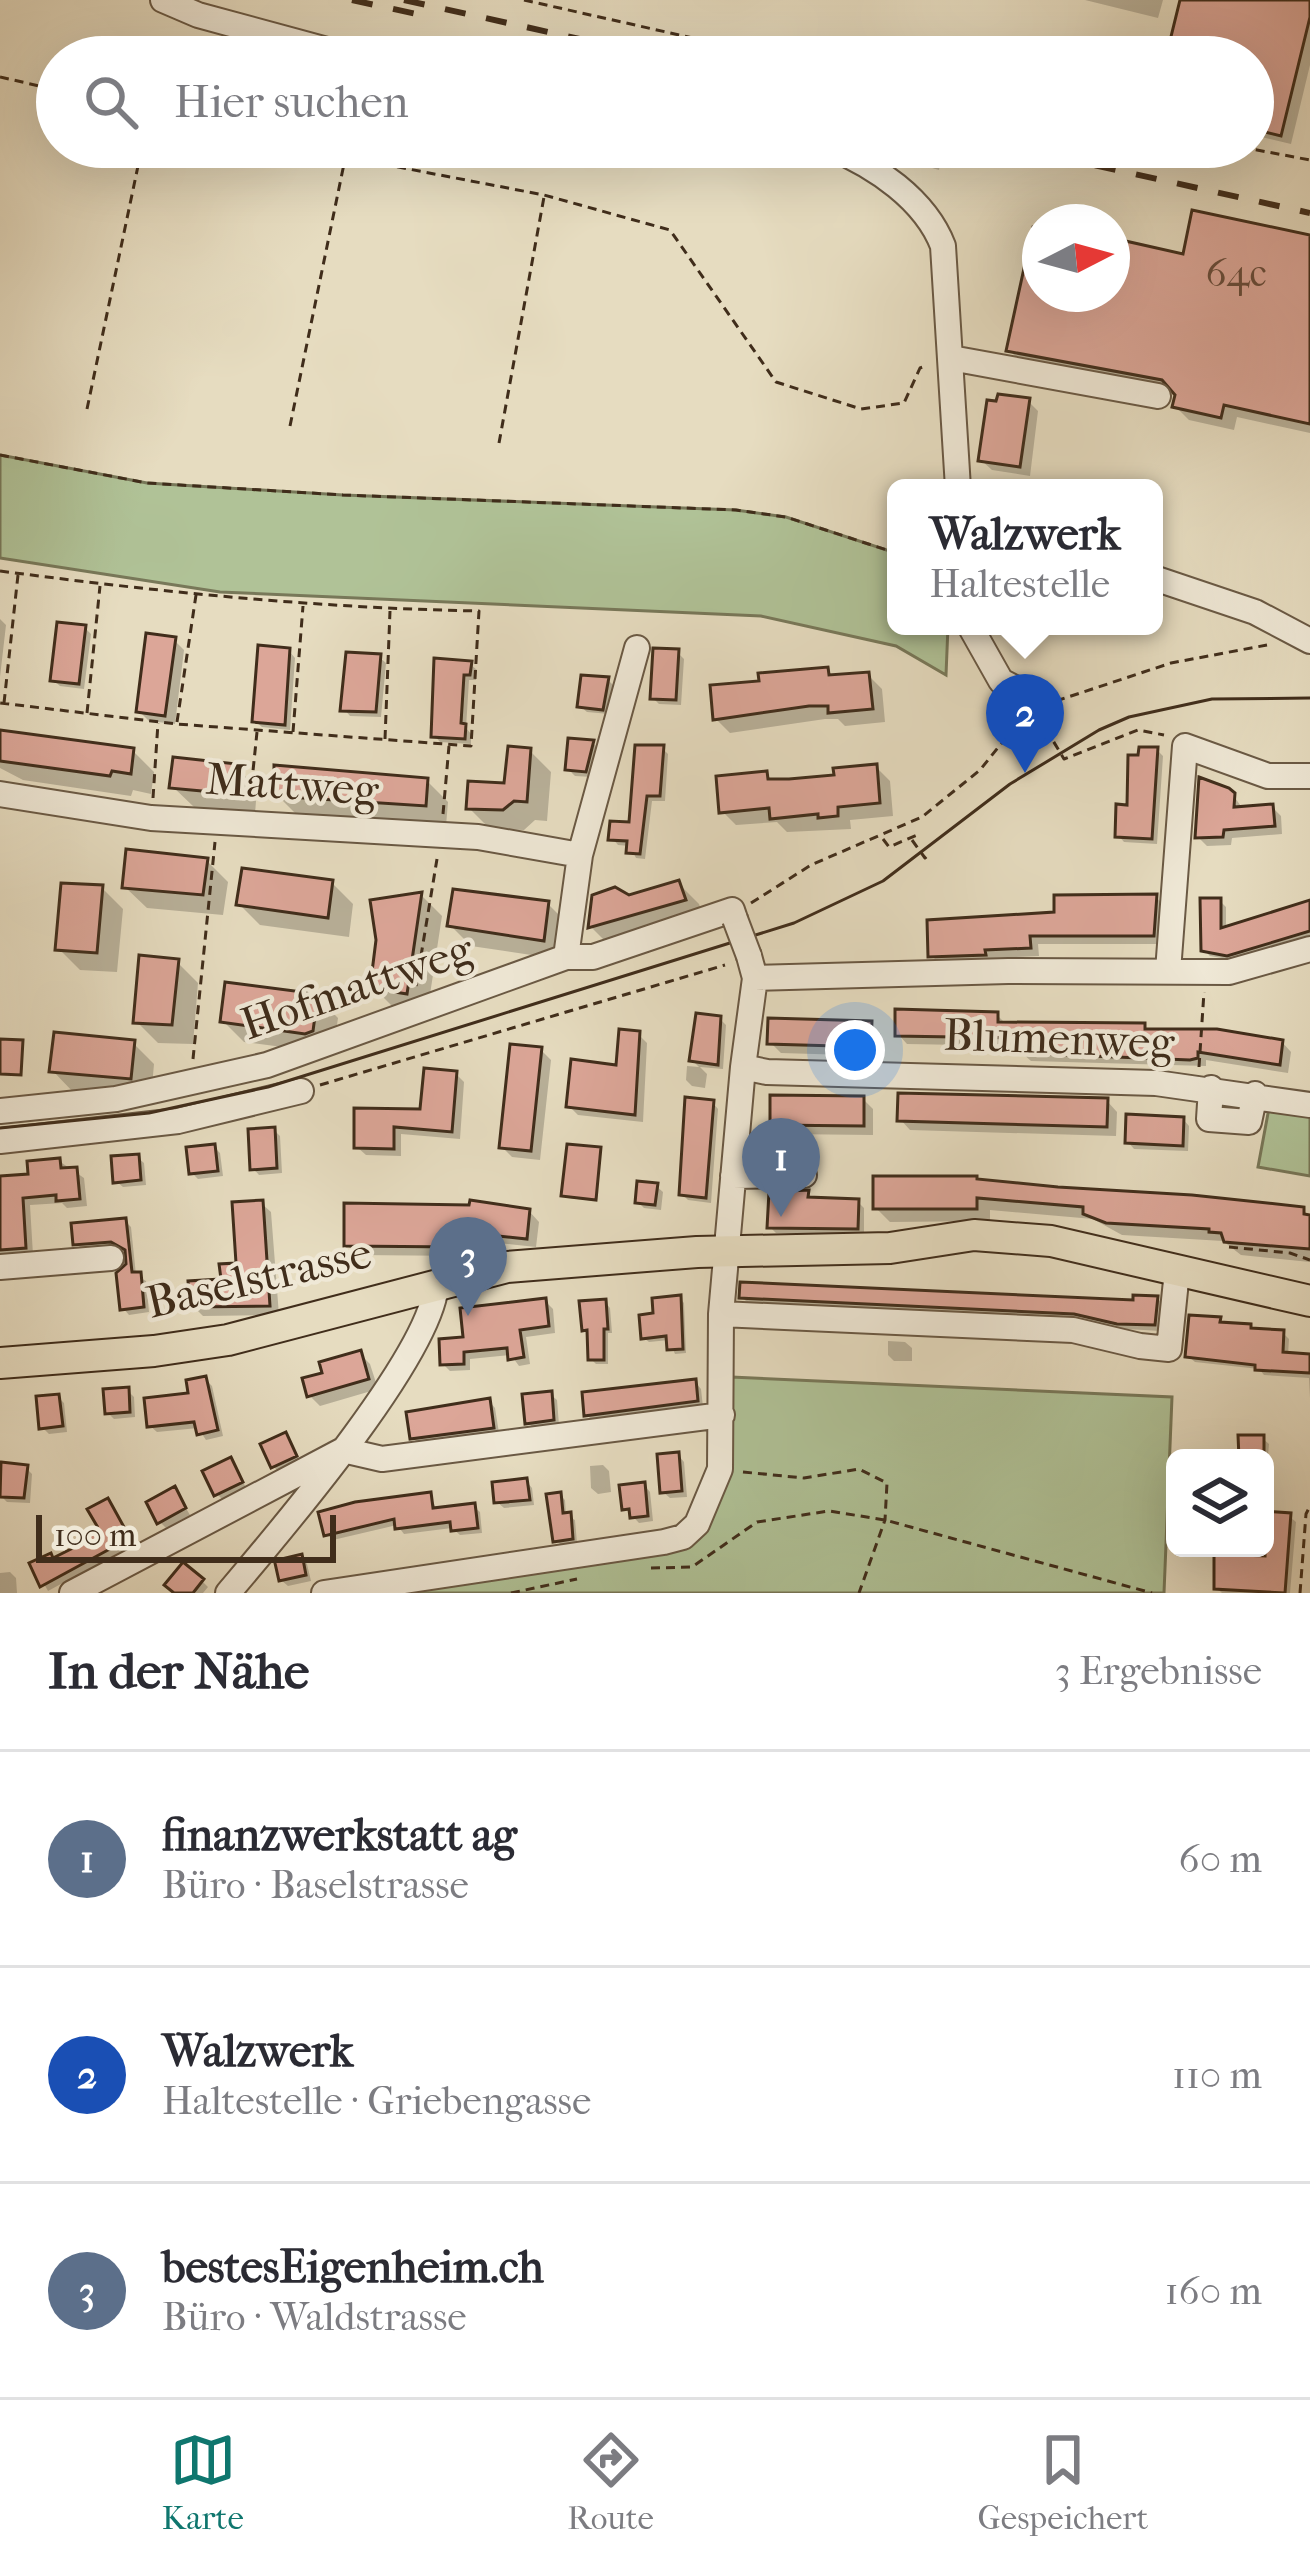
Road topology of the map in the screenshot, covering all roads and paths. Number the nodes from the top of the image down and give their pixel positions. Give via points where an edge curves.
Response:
1 (163, 0) edge
2 (524, 0) edge
3 (652, 28) junction
4 (270, 36) edge
5 (651, 36) edge
6 (686, 36) edge
7 (0, 77) edge
8 (36, 85) edge
9 (1274, 153) edge
10 (1310, 160) edge
11 (138, 168) edge
12 (343, 168) edge
13 (395, 168) edge
14 (871, 168) edge
15 (544, 195) junction
16 (951, 358) junction
17 (1158, 396) dead end
18 (87, 409) dead end
19 (290, 426) dead end
20 (499, 443) dead end
21 (0, 455) edge
22 (958, 479) edge
23 (887, 551) edge
24 (0, 571) edge
25 (18, 574) junction
26 (1163, 581) edge
27 (100, 585) junction
28 (196, 596) junction
29 (303, 604) junction
30 (390, 609) junction
31 (975, 635) edge
32 (1310, 641) edge
33 (1277, 644) dead end
34 (637, 648) dead end
35 (2, 703) edge
36 (87, 713) junction
37 (1040, 720) junction
38 (158, 722) junction
39 (177, 724) junction
40 (257, 730) junction
41 (293, 733) junction
42 (385, 740) junction
43 (1004, 741) junction
44 (449, 744) junction
45 (1185, 746) junction
46 (1310, 776) edge
47 (1, 794) edge
48 (0, 811) edge
49 (152, 818) junction
50 (217, 822) junction
51 (247, 824) junction
52 (917, 835) dead end
53 (441, 837) junction
54 (881, 837) junction
55 (911, 838) junction
56 (932, 853) dead end
57 (580, 855) junction
58 (734, 914) junction
59 (1310, 950) edge
60 (420, 957) dead end
61 (566, 957) junction
62 (752, 967) junction
63 (1168, 971) junction
64 (1206, 971) junction
65 (743, 1067) junction
66 (191, 1084) junction
67 (1204, 1087) junction
68 (301, 1091) joint
69 (1304, 1103) edge
70 (0, 1111) edge
71 (0, 1141) edge
72 (804, 1175) dead end
73 (733, 1176) junction
74 (1229, 1247) dead end
75 (726, 1250) junction
76 (111, 1258) dead end
77 (1310, 1260) edge
78 (0, 1267) edge
79 (1177, 1271) junction
80 (436, 1283) junction
81 (1310, 1301) edge
82 (721, 1314) junction
83 (0, 1363) edge
84 (722, 1415) junction
85 (343, 1450) junction
86 (720, 1469) junction
87 (1310, 1507) edge
88 (885, 1520) junction
89 (649, 1568) dead end
90 (581, 1578) dead end
91 (1138, 1591) edge
92 (232, 1592) edge
93 (71, 1593) edge
94 (324, 1593) edge
95 (511, 1593) edge
96 (859, 1593) edge
97 (1152, 1593) edge
98 (1300, 1593) edge

1 - 4 street
2 - 3 path
3 - 5 path
3 - 6 path
7 - 8 path
9 - 10 path
11 - 18 path
12 - 19 path
13 - 15 path
14 - 16 street via 936,228
15 - 16 path via 670,230 776,382 861,409 904,403 920,368
15 - 20 path
16 - 17 street
16 - 22 street
21 - 23 path via 147,483 736,510 785,517
24 - 25 path
25 - 27 path
25 - 35 path
26 - 32 street via 1255,612
27 - 28 path
27 - 36 path
28 - 29 path
28 - 39 path
29 - 30 path
29 - 41 path
30 - 42 path
30 - 44 path via 479,610 471,746
31 - 37 street via 1001,681 1028,695
33 - 37 path via 1171,663
34 - 57 street
35 - 36 path
36 - 38 path
37 - 43 path via 1016,725
37 - 43 path via 1012,745
37 - 45 path via 1064,760 1138,730 1176,736
38 - 39 path
38 - 49 path
39 - 40 path
40 - 41 path
40 - 51 path
41 - 42 path
42 - 44 path
43 - 54 path via 932,809
44 - 53 path
45 - 46 street via 1268,776
45 - 63 street
47 - 48 street
47 - 49 street, Mattweg
49 - 50 street, Mattweg
50 - 51 street, Mattweg
50 - 66 path
51 - 53 street, Mattweg
52 - 55 path
53 - 57 street, Mattweg
53 - 60 path
54 - 55 path via 889,847
54 - 58 path via 787,877
55 - 56 path via 925,858
57 - 61 street
58 - 61 street, Hofmattweg via 593,957
58 - 62 street, bridge
59 - 64 street
61 - 66 street, Hofmattweg via 302,1055
62 - 63 street
62 - 65 street
62 - 68 path via 734,963
63 - 64 street
64 - 67 path
65 - 67 street, Blumenweg
65 - 73 street
66 - 70 street, Hofmattweg
67 - 69 street, Blumenweg
68 - 71 street via 178,1121
72 - 73 street
73 - 75 street
74 - 77 path
75 - 79 main road, Baselstrasse via 842,1251 1009,1235
75 - 80 main road, Baselstrasse via 507,1267
75 - 82 street
76 - 78 street
79 - 81 main road, Baselstrasse
79 - 82 street via 1169,1349 1073,1330
80 - 83 main road, Baselstrasse via 228,1340
80 - 85 street via 428,1322
82 - 84 street
84 - 85 street via 382,1459
84 - 86 street
85 - 92 street
85 - 93 street
86 - 88 path via 803,1478 859,1469 887,1483
86 - 94 street via 704,1514 683,1537
87 - 98 path
88 - 89 path via 830,1511 757,1522 692,1567
88 - 91 path
88 - 96 path
90 - 95 path
91 - 97 path

